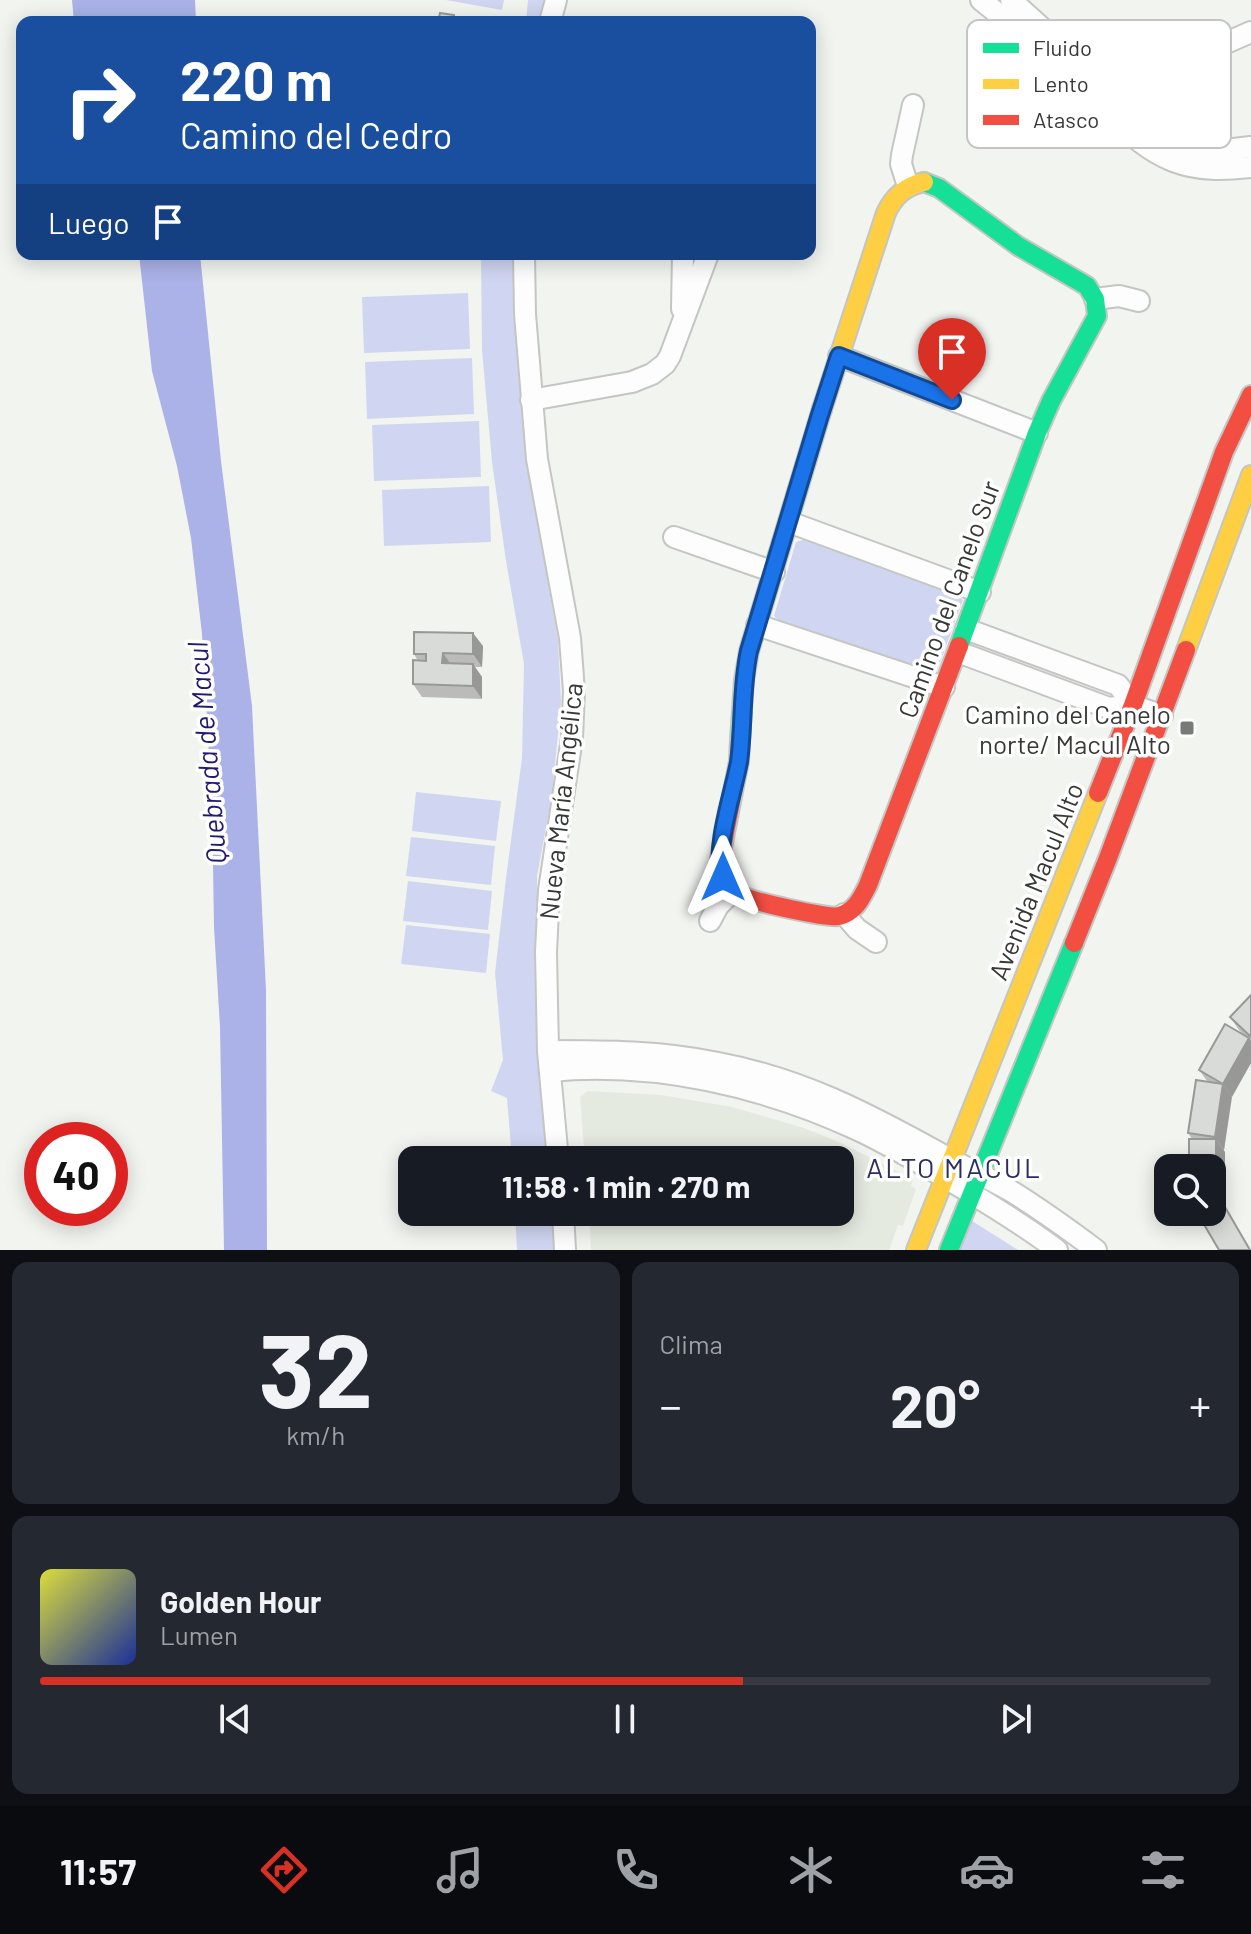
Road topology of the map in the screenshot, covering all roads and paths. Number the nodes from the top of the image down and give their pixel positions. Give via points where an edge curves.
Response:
1 (981, 0) edge
2 (1019, 3) edge
3 (1003, 20) edge
4 (1037, 20) edge
5 (1251, 32) edge
6 (1231, 41) edge
7 (913, 105) dead end
8 (1251, 147) edge
9 (1149, 148) edge
10 (1197, 148) edge
11 (1251, 167) edge
12 (908, 186) junction
13 (524, 260) edge
14 (683, 260) edge
15 (706, 260) edge
16 (1095, 299) junction
17 (1139, 301) dead end
18 (681, 329) junction
19 (839, 356) junction
20 (1251, 395) edge
21 (531, 400) junction
22 (1037, 433) junction
23 (1251, 475) edge
24 (789, 522) junction
25 (674, 537) dead end
26 (774, 572) junction
27 (980, 592) junction
28 (757, 625) junction
29 (966, 629) junction
30 (958, 652) junction
31 (944, 687) junction
32 (1133, 705) junction
33 (1162, 716) junction
34 (733, 891) junction
35 (844, 914) junction
36 (710, 921) dead end
37 (876, 942) dead end
38 (549, 1061) junction
39 (557, 1146) edge
40 (949, 1169) junction
41 (981, 1174) junction
42 (973, 1194) junction
43 (564, 1226) edge
44 (565, 1250) edge
45 (916, 1250) edge
46 (949, 1250) edge
47 (1057, 1250) edge
48 (1096, 1250) edge

1 - 3 street
2 - 4 street
5 - 6 street
7 - 12 street via 901,164
8 - 10 street
9 - 11 street via 1199,168
12 - 16 street via 924,182 939,188 1018,246 1079,280
12 - 19 street via 890,204
13 - 21 street, Nueva María Angélica
14 - 18 street
15 - 18 street
16 - 17 street via 1119,296
16 - 22 street, Camino del Canelo Sur via 1097,316
18 - 21 street via 665,364 646,378
19 - 22 street
19 - 24 street
20 - 32 street, Avenida Macul Alto via 1219,466
21 - 38 street, Nueva María Angélica via 574,691 549,890
22 - 27 street, Camino del Canelo Sur
23 - 33 street
24 - 26 street
24 - 27 street
25 - 26 street
26 - 28 street
27 - 29 street, Camino del Canelo Sur
28 - 31 street
28 - 34 street via 746,666 739,761 720,858 723,877
29 - 30 street, Camino del Canelo Sur
29 - 32 street via 1118,685
30 - 31 street, Camino del Canelo Sur
30 - 32 street via 1109,708
31 - 35 street, Camino del Canelo Sur via 868,885 858,904
32 - 33 street
32 - 40 street, Avenida Macul Alto
33 - 41 street
34 - 35 street via 821,916
34 - 36 street
35 - 37 street
38 - 39 street, Nueva María Angélica
38 - 40 street via 611,1051 673,1055 766,1075 854,1107
40 - 41 street
40 - 42 street
40 - 45 street, Avenida Macul Alto
41 - 42 street
41 - 48 street
42 - 46 street
42 - 47 street
43 - 44 street

